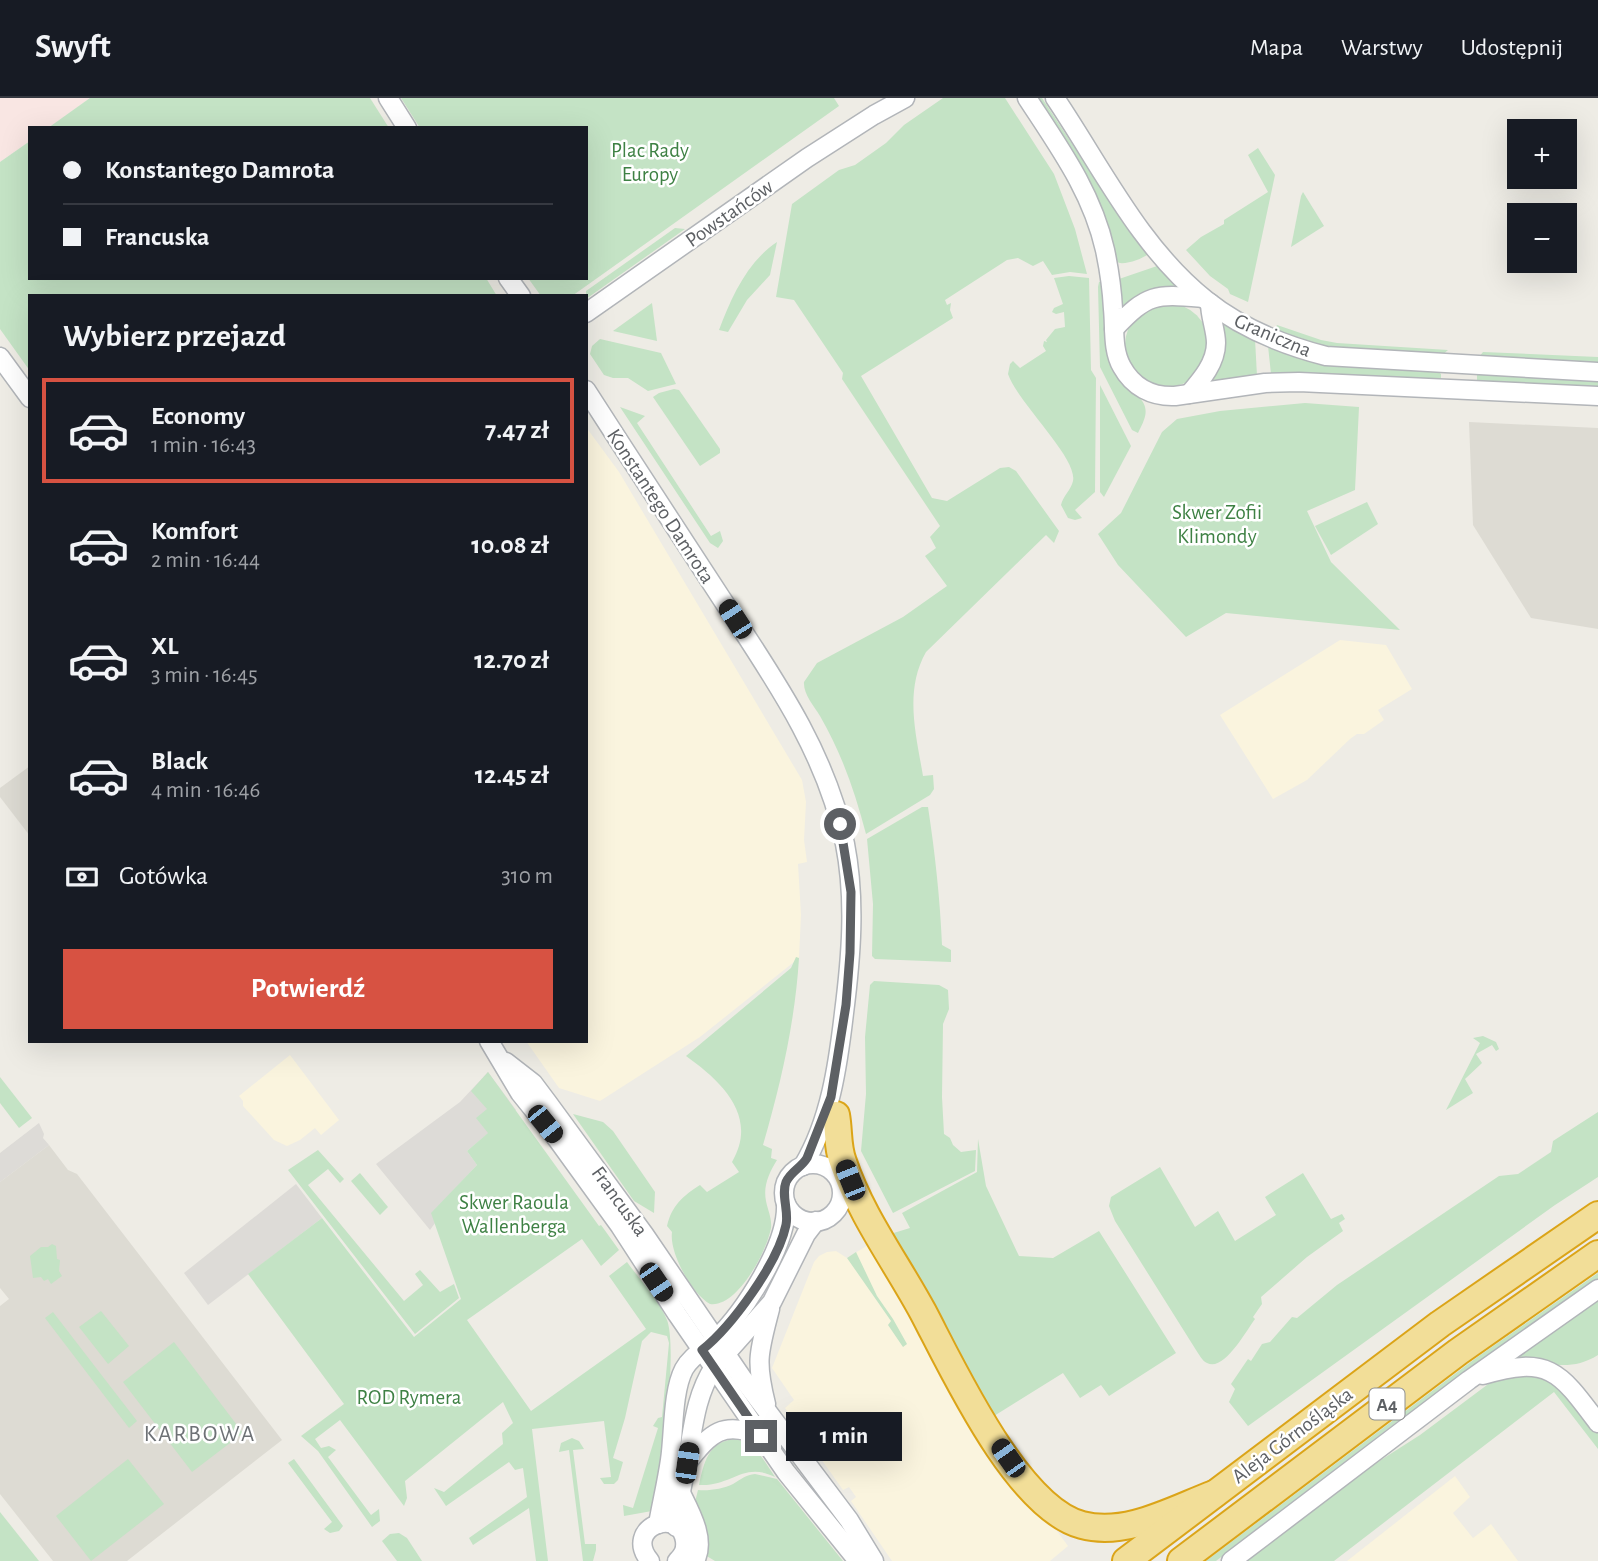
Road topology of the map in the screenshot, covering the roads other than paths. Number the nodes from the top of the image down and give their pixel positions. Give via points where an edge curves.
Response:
1 (388, 98) edge
2 (894, 98) edge
3 (905, 98) edge
4 (1027, 98) edge
5 (1055, 98) edge
6 (874, 115) junction
7 (406, 126) edge
8 (1206, 301) junction
9 (588, 312) edge
10 (1114, 329) junction
11 (0, 357) edge
12 (1598, 372) edge
13 (588, 393) edge
14 (1189, 394) junction
15 (28, 395) edge
16 (1598, 396) edge
17 (490, 1043) edge
18 (501, 1058) junction
19 (833, 1106) junction
20 (803, 1166) junction
21 (835, 1174) junction
22 (786, 1205) junction
23 (1598, 1215) edge
24 (816, 1221) junction
25 (1598, 1255) edge
26 (1598, 1289) edge
27 (772, 1302) junction
28 (693, 1304) junction
29 (733, 1318) junction
30 (709, 1345) junction
31 (720, 1361) junction
32 (1469, 1380) junction
33 (768, 1411) junction
34 (1598, 1423) edge
35 (761, 1436) junction
36 (687, 1463) junction
37 (681, 1493) junction
38 (1214, 1494) junction
39 (658, 1524) junction
40 (676, 1527) junction
41 (649, 1560) edge
42 (677, 1561) edge
43 (695, 1561) edge
44 (858, 1561) edge
45 (873, 1561) edge
46 (1126, 1561) edge
47 (1181, 1561) edge
48 (1231, 1561) edge

1 - 7 street
2 - 6 street, Powstańców
3 - 6 street, Powstańców
4 - 10 street via 1077,175 1094,212 1111,285
5 - 8 street, Graniczna via 1135,220 1168,263
6 - 9 street, Powstańców
8 - 10 street via 1149,298
8 - 12 street, Graniczna via 1266,336 1326,356
8 - 14 street via 1215,351
10 - 14 street via 1120,363 1134,383 1160,396
11 - 15 street
13 - 19 street, Konstantego Damrota via 749,641 825,773 845,844 851,892 846,1005
14 - 16 street, Graniczna via 1299,382
17 - 18 street, Francuska
18 - 28 street, Francuska via 533,1083
18 - 30 street, Francuska via 520,1093
19 - 20 street, Konstantego Damrota
19 - 21 street, Konstantego Damrota via 829,1146
19 - 38 highway via 842,1160 858,1200 957,1381 1035,1495 1072,1521 1122,1527
20 - 21 street via 816,1164
20 - 22 street via 788,1178
21 - 24 street via 841,1188 839,1204 831,1215
22 - 24 street via 799,1218
22 - 29 street via 782,1237
23 - 38 highway, Aleja Górnośląska / A4 via 1440,1324
24 - 27 street
25 - 47 highway, Aleja Górnośląska / A4 via 1458,1352
26 - 32 street
27 - 31 street
27 - 33 street via 758,1362
28 - 29 street via 710,1315
28 - 30 street, Francuska
29 - 30 street
30 - 31 street, Francuska
30 - 39 street via 692,1357 679,1379
31 - 33 street, Francuska
31 - 35 street, Francuska
31 - 36 street via 698,1400
32 - 34 street via 1503,1369 1541,1368 1567,1383
32 - 48 street
33 - 45 street, Francuska via 849,1520
35 - 36 street via 740,1428 718,1431
35 - 44 street, Francuska
36 - 37 street
37 - 40 street
37 - 43 street via 699,1537
38 - 46 highway, Aleja Górnośląska / A4
39 - 40 street
39 - 41 street via 644,1537
40 - 42 street via 685,1538 684,1552

